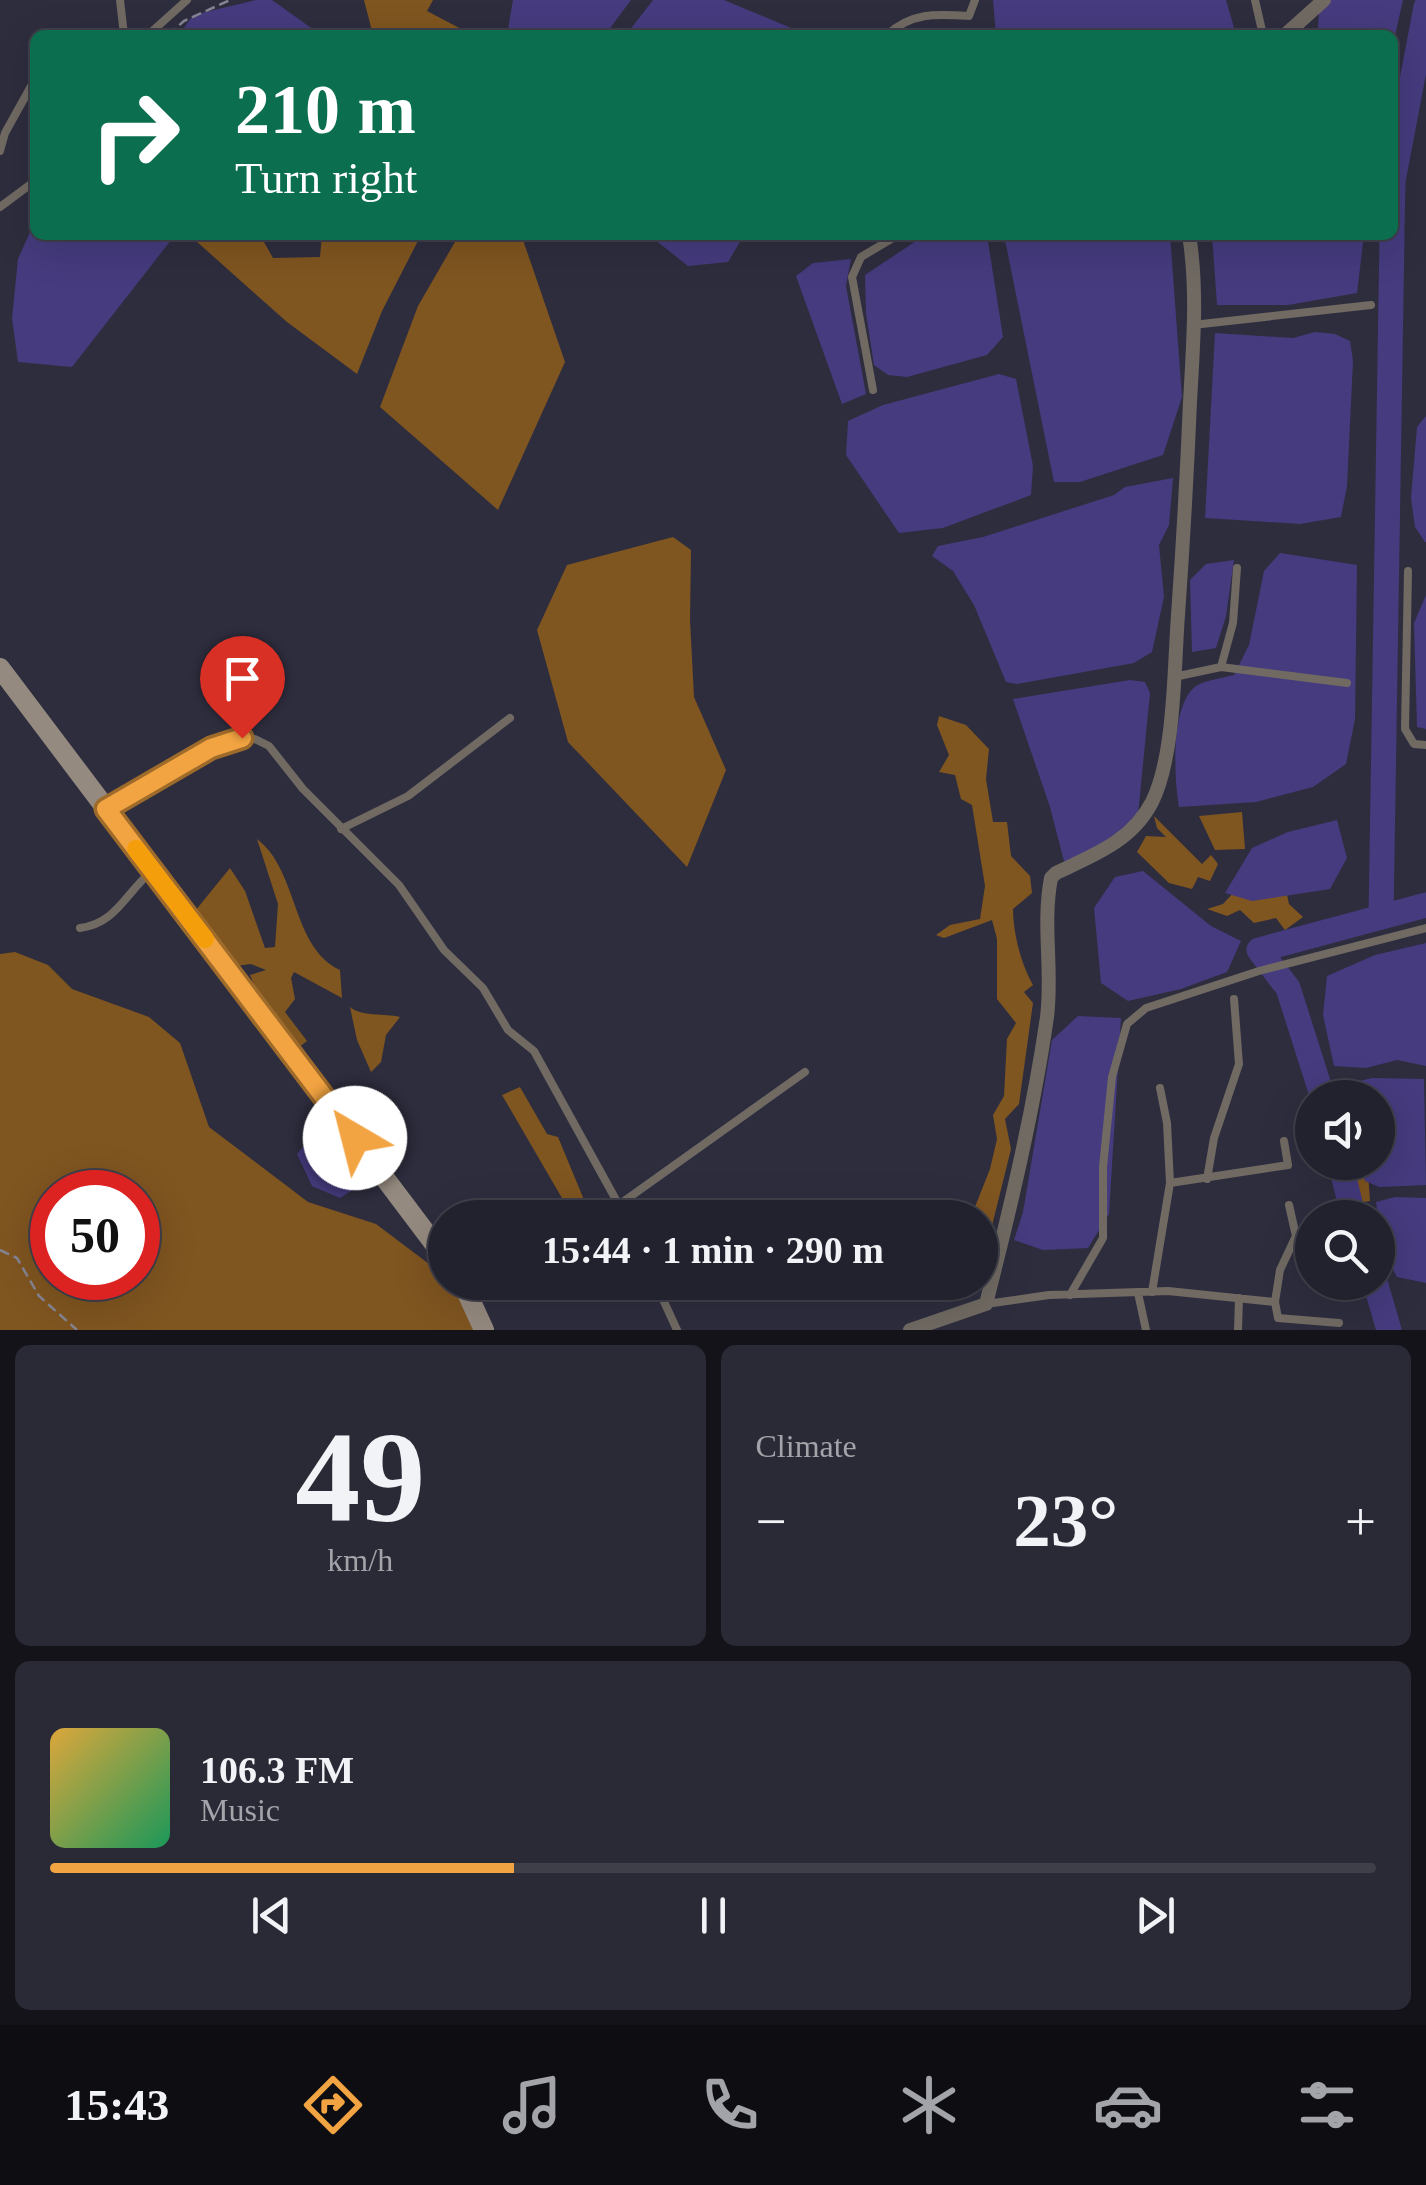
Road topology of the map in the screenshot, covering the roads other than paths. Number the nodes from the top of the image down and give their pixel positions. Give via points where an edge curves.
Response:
1 (120, 0) edge
2 (187, 0) edge
3 (976, 0) edge
4 (1256, 0) edge
5 (1324, 0) edge
6 (123, 30) edge
7 (154, 30) edge
8 (893, 30) edge
9 (1262, 30) edge
10 (1291, 30) edge
11 (30, 87) edge
12 (0, 151) edge
13 (30, 185) edge
14 (0, 206) edge
15 (890, 240) edge
16 (1189, 240) edge
17 (1371, 305) dead end
18 (1193, 325) junction
19 (873, 390) dead end
20 (1238, 568) dead end
21 (1408, 572) dead end
22 (1220, 667) junction
23 (0, 668) edge
24 (1174, 676) junction
25 (1347, 682) dead end
26 (510, 718) dead end
27 (1426, 745) edge
28 (106, 809) junction
29 (340, 829) junction
30 (152, 870) junction
31 (80, 928) dead end
32 (1426, 928) edge
33 (1234, 999) dead end
34 (805, 1072) dead end
35 (1160, 1088) dead end
36 (1284, 1140) dead end
37 (1207, 1179) junction
38 (1170, 1184) junction
39 (618, 1200) edge
40 (626, 1200) edge
41 (1290, 1205) dead end
42 (428, 1235) edge
43 (1138, 1292) junction
44 (1152, 1292) junction
45 (1070, 1295) junction
46 (1240, 1298) junction
47 (470, 1300) edge
48 (663, 1300) edge
49 (1275, 1302) junction
50 (986, 1304) junction
51 (1338, 1323) dead end
52 (484, 1330) edge
53 (677, 1330) edge
54 (910, 1330) edge
55 (1146, 1330) edge
56 (1238, 1330) edge

1 - 6 lane
2 - 7 lane
3 - 8 lane via 968,16 928,13
4 - 9 lane
5 - 10 street
11 - 12 lane
13 - 14 lane
15 - 19 lane via 862,257 852,277
16 - 18 street
17 - 18 lane
18 - 24 street
20 - 22 lane
21 - 27 lane via 1405,729 1414,744
22 - 24 lane
22 - 25 lane
23 - 28 main road
24 - 50 street via 1165,756 1151,804 1105,851 1051,878 1046,1018 1016,1189
26 - 29 lane via 408,796
28 - 29 lane via 211,748 242,738 269,746
28 - 30 main road
29 - 39 lane via 399,885 444,950 483,988 508,1030 534,1051
30 - 31 lane via 109,919
30 - 42 main road
32 - 45 lane via 1259,971 1146,1008 1126,1024 1102,1166 1102,1238
33 - 37 lane via 1239,1064
34 - 40 lane
35 - 38 lane
36 - 37 lane via 1288,1165
37 - 38 lane
38 - 44 lane
41 - 49 lane via 1296,1236
43 - 44 lane
43 - 45 lane
43 - 55 lane
44 - 46 lane
45 - 50 lane
46 - 49 lane
46 - 56 lane
47 - 52 main road
48 - 53 lane
49 - 51 lane via 1278,1318
50 - 54 street

